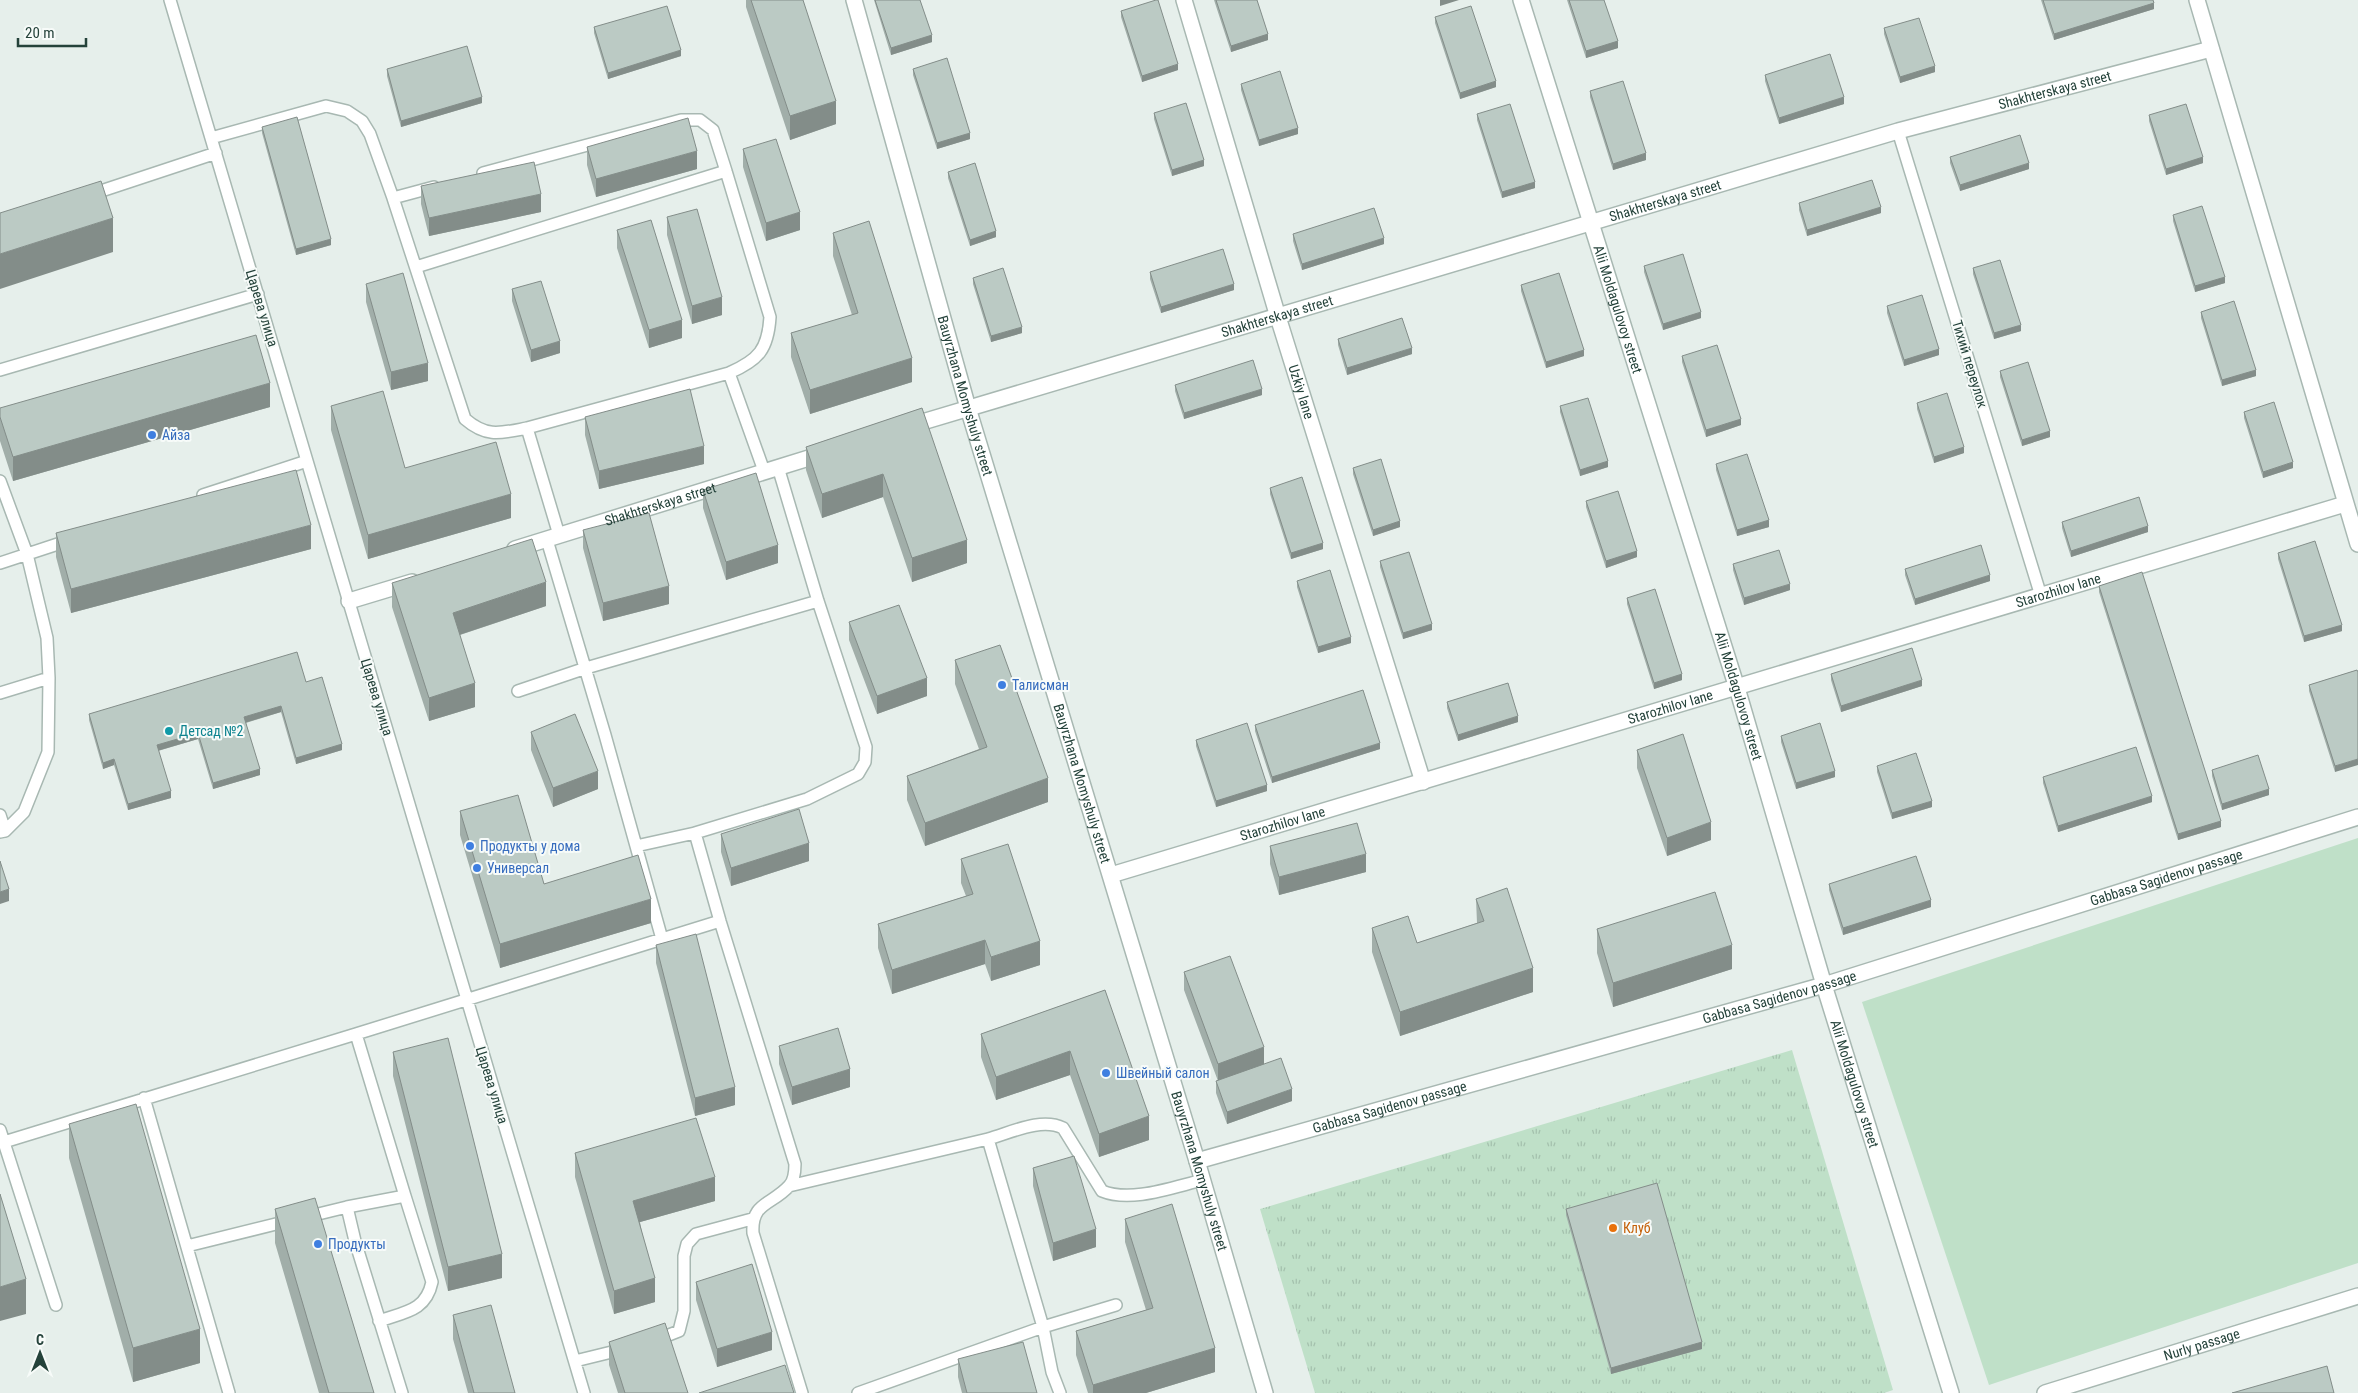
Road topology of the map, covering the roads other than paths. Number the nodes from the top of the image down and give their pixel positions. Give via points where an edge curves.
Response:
1 (170, 0) edge
2 (854, 0) edge
3 (1184, 0) edge
4 (1521, 0) edge
5 (2197, 0) edge
6 (2211, 49) junction
7 (1898, 131) junction
8 (211, 138) junction
9 (216, 153) junction
10 (726, 171) junction
11 (470, 177) edge
12 (441, 185) edge
13 (393, 198) junction
14 (78, 199) edge
15 (1590, 223) junction
16 (416, 267) junction
17 (258, 294) junction
18 (1278, 317) junction
19 (0, 370) edge
20 (729, 373) junction
21 (968, 408) junction
22 (527, 428) junction
23 (892, 432) edge
24 (835, 449) edge
25 (307, 461) junction
26 (771, 469) junction
27 (0, 481) edge
28 (195, 498) edge
29 (2346, 504) junction
30 (83, 535) edge
31 (553, 538) junction
32 (2358, 544) edge
33 (27, 554) junction
34 (500, 554) edge
35 (0, 562) edge
36 (424, 578) edge
37 (2041, 596) junction
38 (349, 601) junction
39 (818, 601) junction
40 (586, 668) junction
41 (49, 678) junction
42 (1737, 688) junction
43 (518, 691) dead end
44 (0, 693) edge
45 (1423, 782) junction
46 (0, 815) edge
47 (2358, 817) edge
48 (2, 832) edge
49 (695, 833) junction
50 (636, 846) junction
51 (1111, 875) junction
52 (720, 921) junction
53 (662, 939) junction
54 (1824, 985) junction
55 (467, 999) junction
56 (356, 1034) junction
57 (144, 1098) junction
58 (0, 1130) edge
59 (988, 1139) junction
60 (4, 1142) junction
61 (1197, 1161) junction
62 (1203, 1180) junction
63 (790, 1186) junction
64 (405, 1196) junction
65 (347, 1208) junction
66 (752, 1219) junction
67 (187, 1246) junction
68 (2358, 1296) edge
69 (56, 1304) dead end
70 (1116, 1304) dead end
71 (379, 1321) junction
72 (1043, 1327) junction
73 (575, 1361) junction
74 (230, 1393) edge
75 (402, 1393) edge
76 (584, 1393) edge
77 (802, 1393) edge
78 (858, 1393) edge
79 (1060, 1393) edge
80 (1265, 1393) edge
81 (1951, 1393) edge
82 (2045, 1393) edge

1 - 8 lane, Царева улица
2 - 21 street, Bauyrzhana Momyshuly street
3 - 18 street, Uzkiy lane
4 - 15 street, Alii Moldagulovoy street
5 - 6 street
6 - 7 street, Shakhterskaya street
6 - 29 street
7 - 15 street, Shakhterskaya street
7 - 37 lane, Тихий переулок
8 - 9 lane, Царева улица
8 - 13 lane via 326,106 347,111 362,121 370,134
9 - 14 lane
9 - 17 lane, Царева улица
10 - 11 lane via 713,130 700,120 681,120
10 - 16 lane
10 - 20 lane via 770,317 764,348 757,357
12 - 13 lane
13 - 16 lane
15 - 18 street, Shakhterskaya street
15 - 42 street, Alii Moldagulovoy street
16 - 22 lane via 465,419 477,430 499,434
17 - 19 lane
17 - 25 lane, Царева улица
18 - 21 street, Shakhterskaya street
18 - 45 street, Uzkiy lane
20 - 22 lane
20 - 26 lane
21 - 23 street, Shakhterskaya street
21 - 51 street, Bauyrzhana Momyshuly street
22 - 31 lane
24 - 26 street, Shakhterskaya street
25 - 28 lane
25 - 38 lane, Царева улица
26 - 31 street, Shakhterskaya street
26 - 39 lane
27 - 33 lane
29 - 32 street
29 - 37 street, Starozhilov lane
30 - 33 lane
31 - 34 street, Shakhterskaya street
31 - 40 lane
33 - 35 lane
33 - 41 lane via 47,638
36 - 38 street
37 - 42 street, Starozhilov lane
38 - 55 lane, Царева улица
39 - 40 lane
39 - 49 lane via 866,747 865,762 858,774 807,799
40 - 43 lane
40 - 50 lane
41 - 44 lane
41 - 48 lane via 48,752 24,812
42 - 45 street, Starozhilov lane
42 - 54 street, Alii Moldagulovoy street
45 - 51 street, Starozhilov lane
46 - 48 lane
47 - 54 street, Gabbasa Sagidenov passage
49 - 50 lane
49 - 52 lane
50 - 53 lane
51 - 61 street, Bauyrzhana Momyshuly street
52 - 53 lane
52 - 63 lane via 796,1164
53 - 55 lane
54 - 61 street, Gabbasa Sagidenov passage
54 - 81 street, Alii Moldagulovoy street
55 - 56 lane
55 - 73 lane, Царева улица
56 - 57 lane
56 - 64 lane
57 - 60 lane
57 - 67 lane
58 - 60 lane
59 - 62 lane via 1038,1125 1054,1124 1062,1128 1102,1191 1112,1196 1125,1197
59 - 63 lane
59 - 72 lane
60 - 69 lane
61 - 62 street, Bauyrzhana Momyshuly street
62 - 80 street, Bauyrzhana Momyshuly street
63 - 66 lane via 760,1207
64 - 65 lane
64 - 71 lane via 432,1282 430,1296 416,1308
65 - 67 lane
65 - 71 lane
66 - 73 lane via 696,1234 687,1244 684,1311 679,1331 665,1338
66 - 77 lane via 753,1233
67 - 74 lane
68 - 82 street, Nurly passage
70 - 72 lane
71 - 75 lane
72 - 78 lane
72 - 79 lane via 1052,1372
73 - 76 lane, Царева улица

